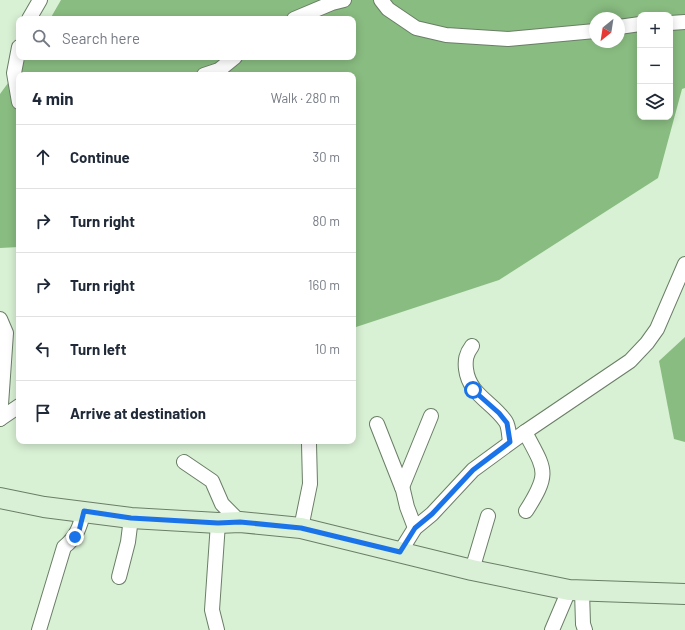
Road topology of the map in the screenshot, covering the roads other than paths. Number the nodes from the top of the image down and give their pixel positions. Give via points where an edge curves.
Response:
1 (40, 0) edge
2 (344, 0) edge
3 (380, 0) edge
4 (31, 16) edge
5 (301, 16) edge
6 (685, 22) edge
7 (673, 23) edge
8 (637, 24) edge
9 (625, 26) edge
10 (589, 32) edge
11 (16, 60) edge
12 (231, 60) edge
13 (213, 72) edge
14 (16, 85) edge
15 (685, 264) edge
16 (0, 319) edge
17 (472, 346) dead end
18 (16, 408) edge
19 (431, 416) dead end
20 (0, 419) edge
21 (378, 424) dead end
22 (525, 432) junction
23 (510, 442) junction
24 (309, 444) dead end
25 (184, 462) dead end
26 (402, 487) junction
27 (0, 498) edge
28 (84, 511) junction
29 (526, 511) dead end
30 (488, 516) dead end
31 (131, 518) junction
32 (240, 522) junction
33 (218, 523) junction
34 (301, 528) junction
35 (415, 528) junction
36 (400, 552) junction
37 (472, 570) junction
38 (119, 577) dead end
39 (576, 590) junction
40 (685, 594) edge
41 (39, 630) edge
42 (217, 630) edge
43 (552, 630) edge
44 (585, 630) edge

1 - 4 street
2 - 5 street
3 - 10 street via 388,9 416,28 446,35 508,39
6 - 7 street
8 - 9 street
11 - 14 street via 14,73
12 - 13 street
15 - 22 street via 657,329 630,361
16 - 20 street via 6,333
17 - 23 street via 465,361 467,378 473,390 507,423
18 - 20 street
19 - 26 street
21 - 26 street
22 - 23 street
22 - 29 street via 543,471 543,481
23 - 35 street via 473,470 432,514
24 - 34 street via 310,484
25 - 32 street via 212,481 222,504
26 - 35 street
27 - 28 street via 44,507
28 - 31 street
28 - 41 street via 79,531 64,547
30 - 37 street
31 - 33 street
31 - 38 street
32 - 33 street
32 - 34 street
33 - 42 street via 212,610
34 - 36 street
35 - 36 street
36 - 37 street
37 - 39 street
39 - 40 street
39 - 43 street
39 - 44 street

